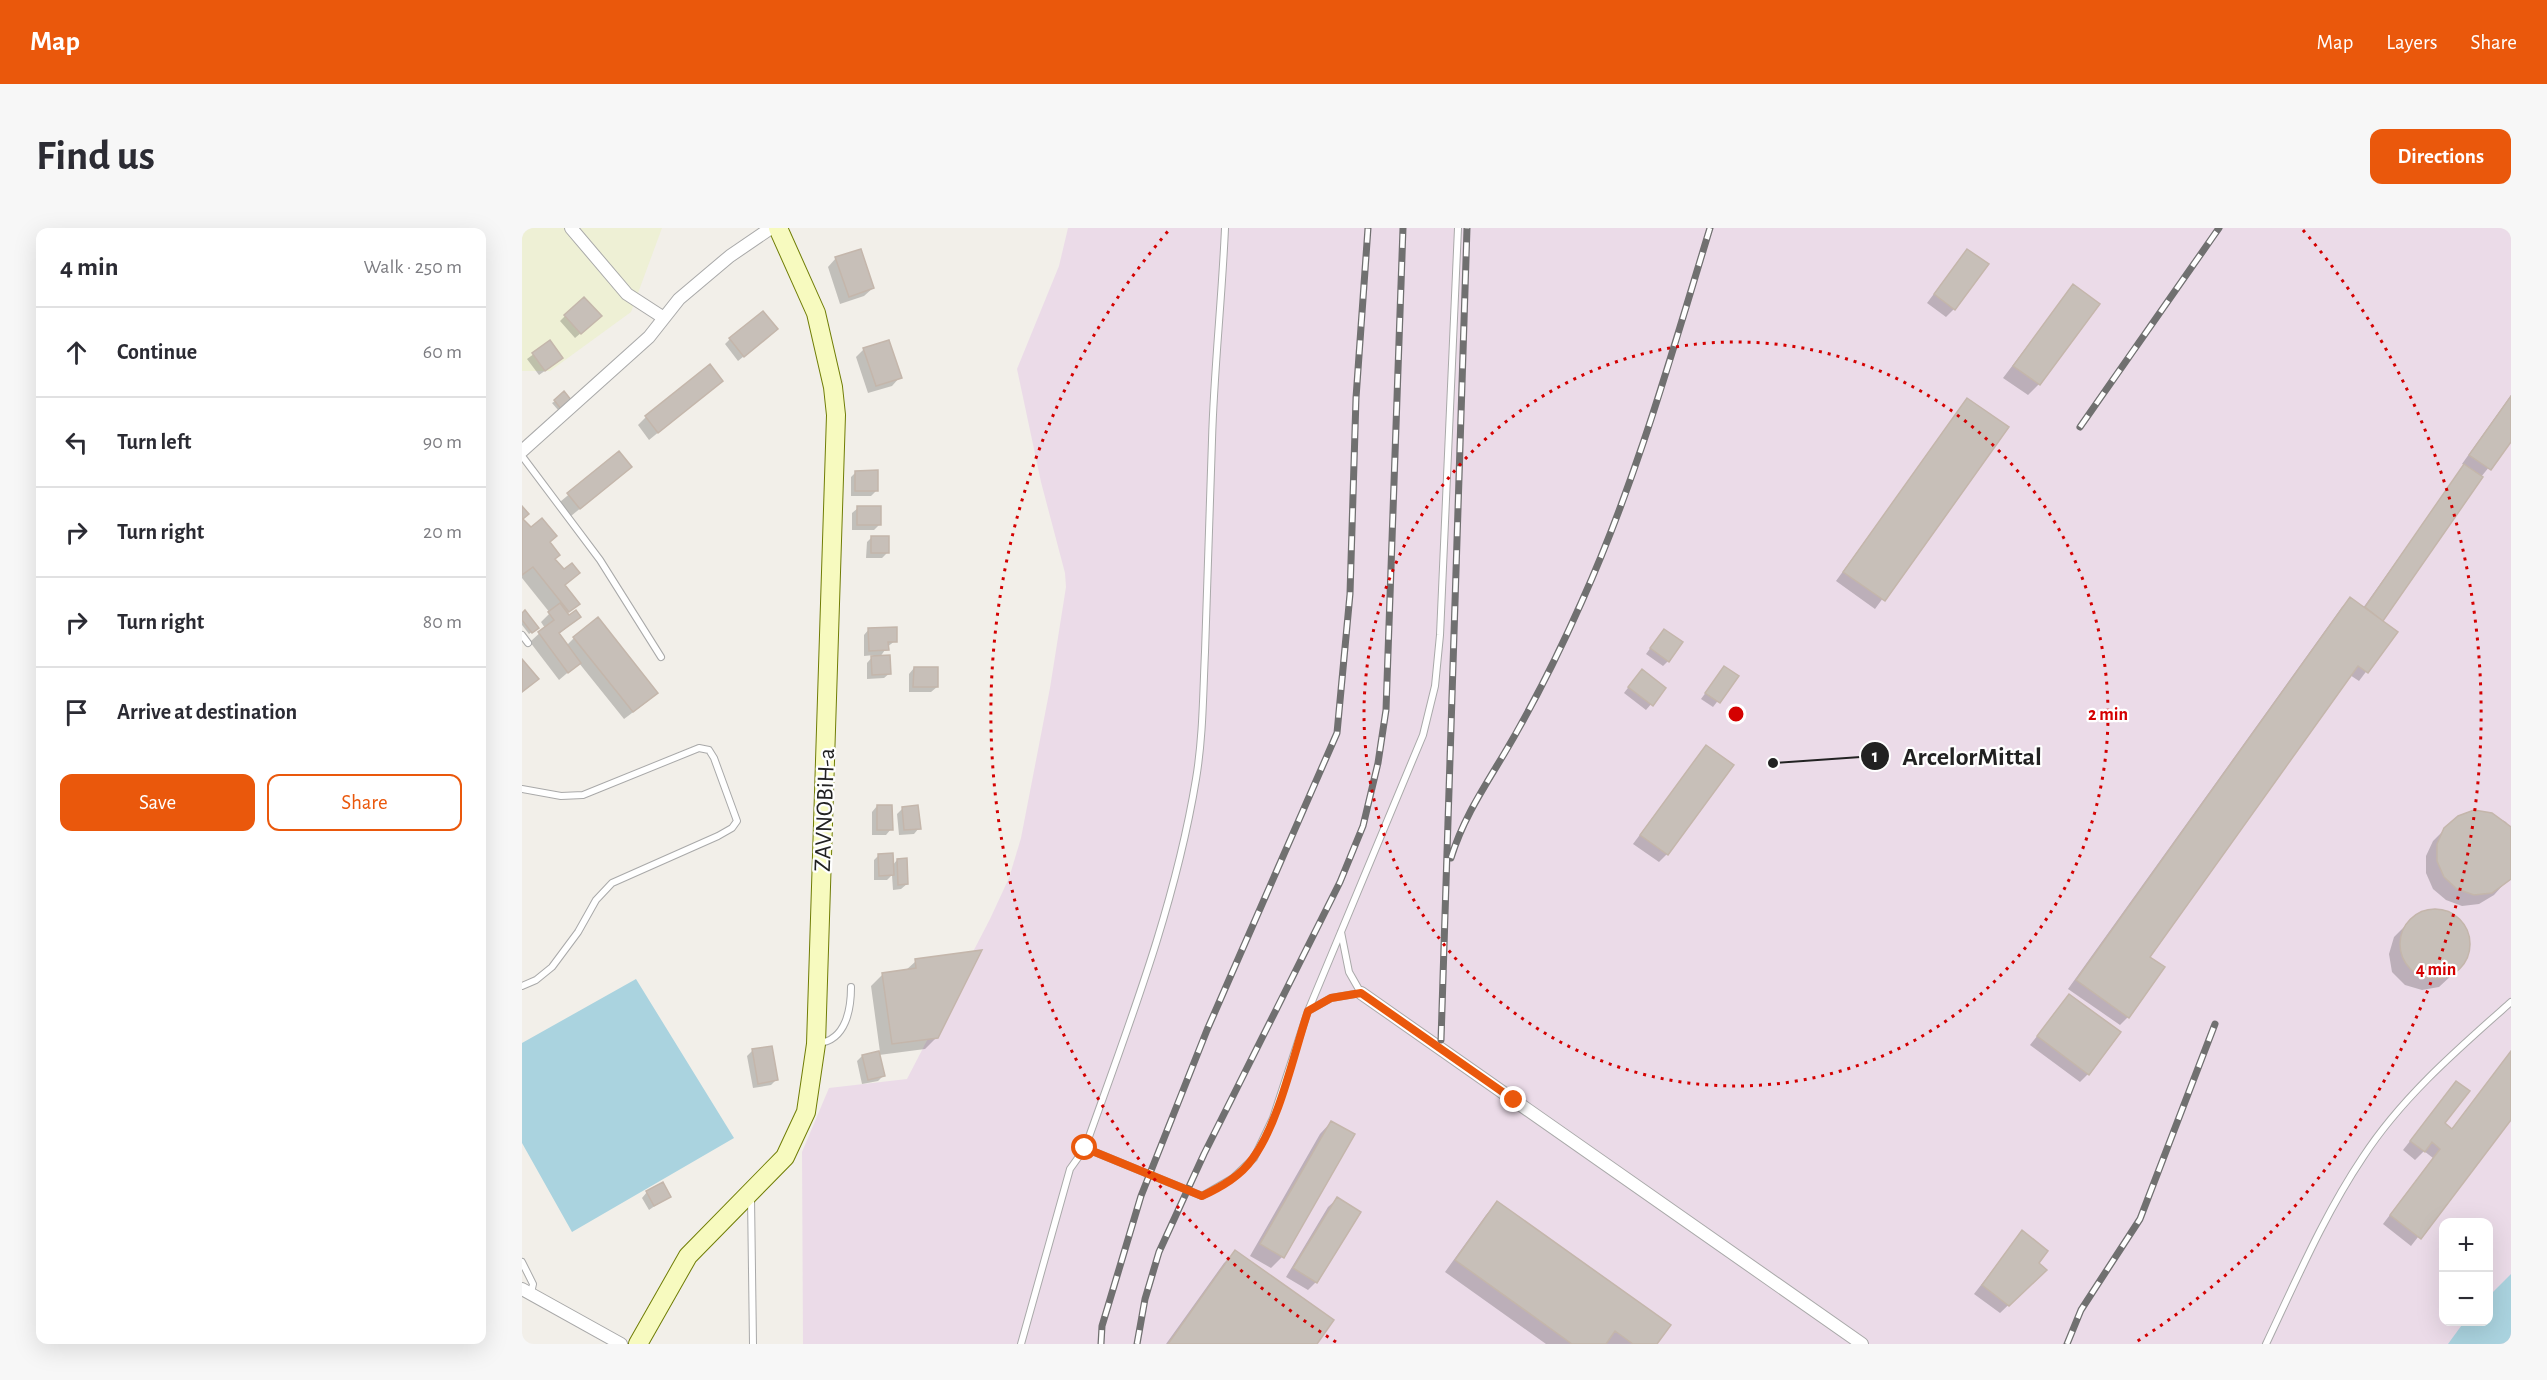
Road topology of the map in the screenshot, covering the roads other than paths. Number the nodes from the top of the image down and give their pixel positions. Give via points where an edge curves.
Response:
1 (571, 228) edge
2 (771, 228) edge
3 (778, 228) edge
4 (1225, 228) edge
5 (1458, 228) edge
6 (664, 318) junction
7 (522, 451) edge
8 (522, 456) edge
9 (522, 635) edge
10 (528, 643) dead end
11 (661, 657) dead end
12 (522, 789) edge
13 (1341, 932) junction
14 (522, 986) edge
15 (851, 987) dead end
16 (1361, 993) junction
17 (2511, 1002) edge
18 (1308, 1011) junction
19 (816, 1044) junction
20 (1085, 1148) junction
21 (751, 1191) junction
22 (522, 1262) edge
23 (526, 1291) edge
24 (621, 1344) edge
25 (638, 1344) edge
26 (753, 1344) edge
27 (1021, 1344) edge
28 (1862, 1344) edge
29 (2266, 1344) edge

1 - 6 street via 627,294
2 - 6 street via 721,263 679,299
3 - 19 main road, ZAVNOBiH-a via 816,313 836,415
4 - 20 lane via 1213,398 1208,577 1196,778 1154,955
5 - 13 lane via 1435,686 1423,735
6 - 7 street via 635,350
8 - 11 lane via 600,560
9 - 10 lane
12 - 14 lane via 561,796 583,795 699,748 708,750 714,759 737,820 718,836 612,883 596,900 552,968
13 - 16 lane via 1349,972
13 - 18 lane
15 - 19 lane via 851,1009 846,1022 832,1039
16 - 18 lane via 1331,998
16 - 28 street
17 - 29 lane via 2407,1101 2363,1156 2330,1212
18 - 20 lane via 1273,1118 1254,1158 1218,1189 1202,1196
19 - 21 main road, ZAVNOBiH-a via 806,1112 797,1135 786,1157
20 - 27 lane via 1070,1169
21 - 25 main road, ZAVNOBiH-a via 688,1256
21 - 26 lane
22 - 23 lane via 533,1284
23 - 24 street

